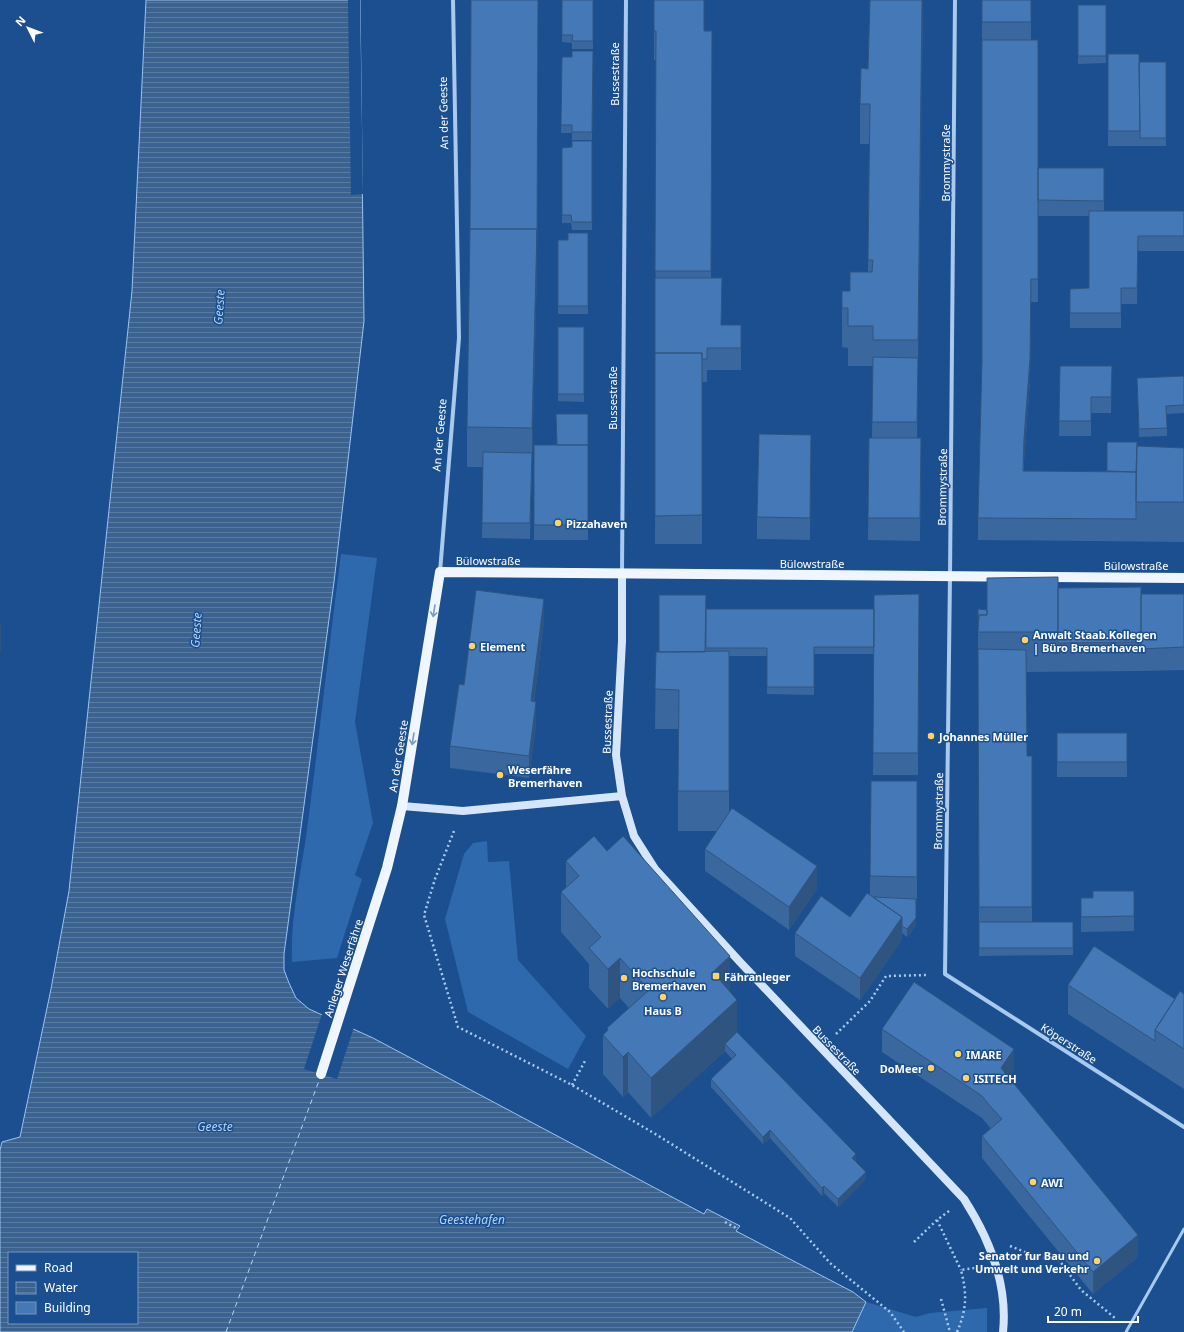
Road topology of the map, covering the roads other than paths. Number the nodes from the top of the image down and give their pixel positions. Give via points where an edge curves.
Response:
1 (453, 0) edge
2 (626, 0) edge
3 (955, 0) edge
4 (440, 572) junction
5 (622, 573) junction
6 (950, 576) junction
7 (1184, 578) edge
8 (622, 796) junction
9 (402, 806) junction
10 (387, 868) joint
11 (945, 974) joint
12 (321, 1074) dead end
13 (1184, 1128) edge
14 (1184, 1229) edge
15 (1003, 1332) edge
16 (1126, 1332) edge

1 - 4 street, An der Geeste via 459,338
2 - 5 street, Bussestraße
3 - 6 street, Brommystraße
4 - 5 main road, Bülowstraße
4 -> 9 main road, An der Geeste
5 - 6 main road, Bülowstraße
5 - 8 street, Bussestraße via 622,641 616,755
6 - 7 main road, Bülowstraße
6 - 11 street, Brommystraße
8 - 9 street via 463,811
8 - 15 street, Bussestraße via 634,836 655,869 964,1199 985,1236 996,1266 1003,1307
9 - 10 main road, An der Geeste
10 - 12 main road, Anleger Weserfähre
11 - 13 street, Köperstraße
14 - 16 lane

